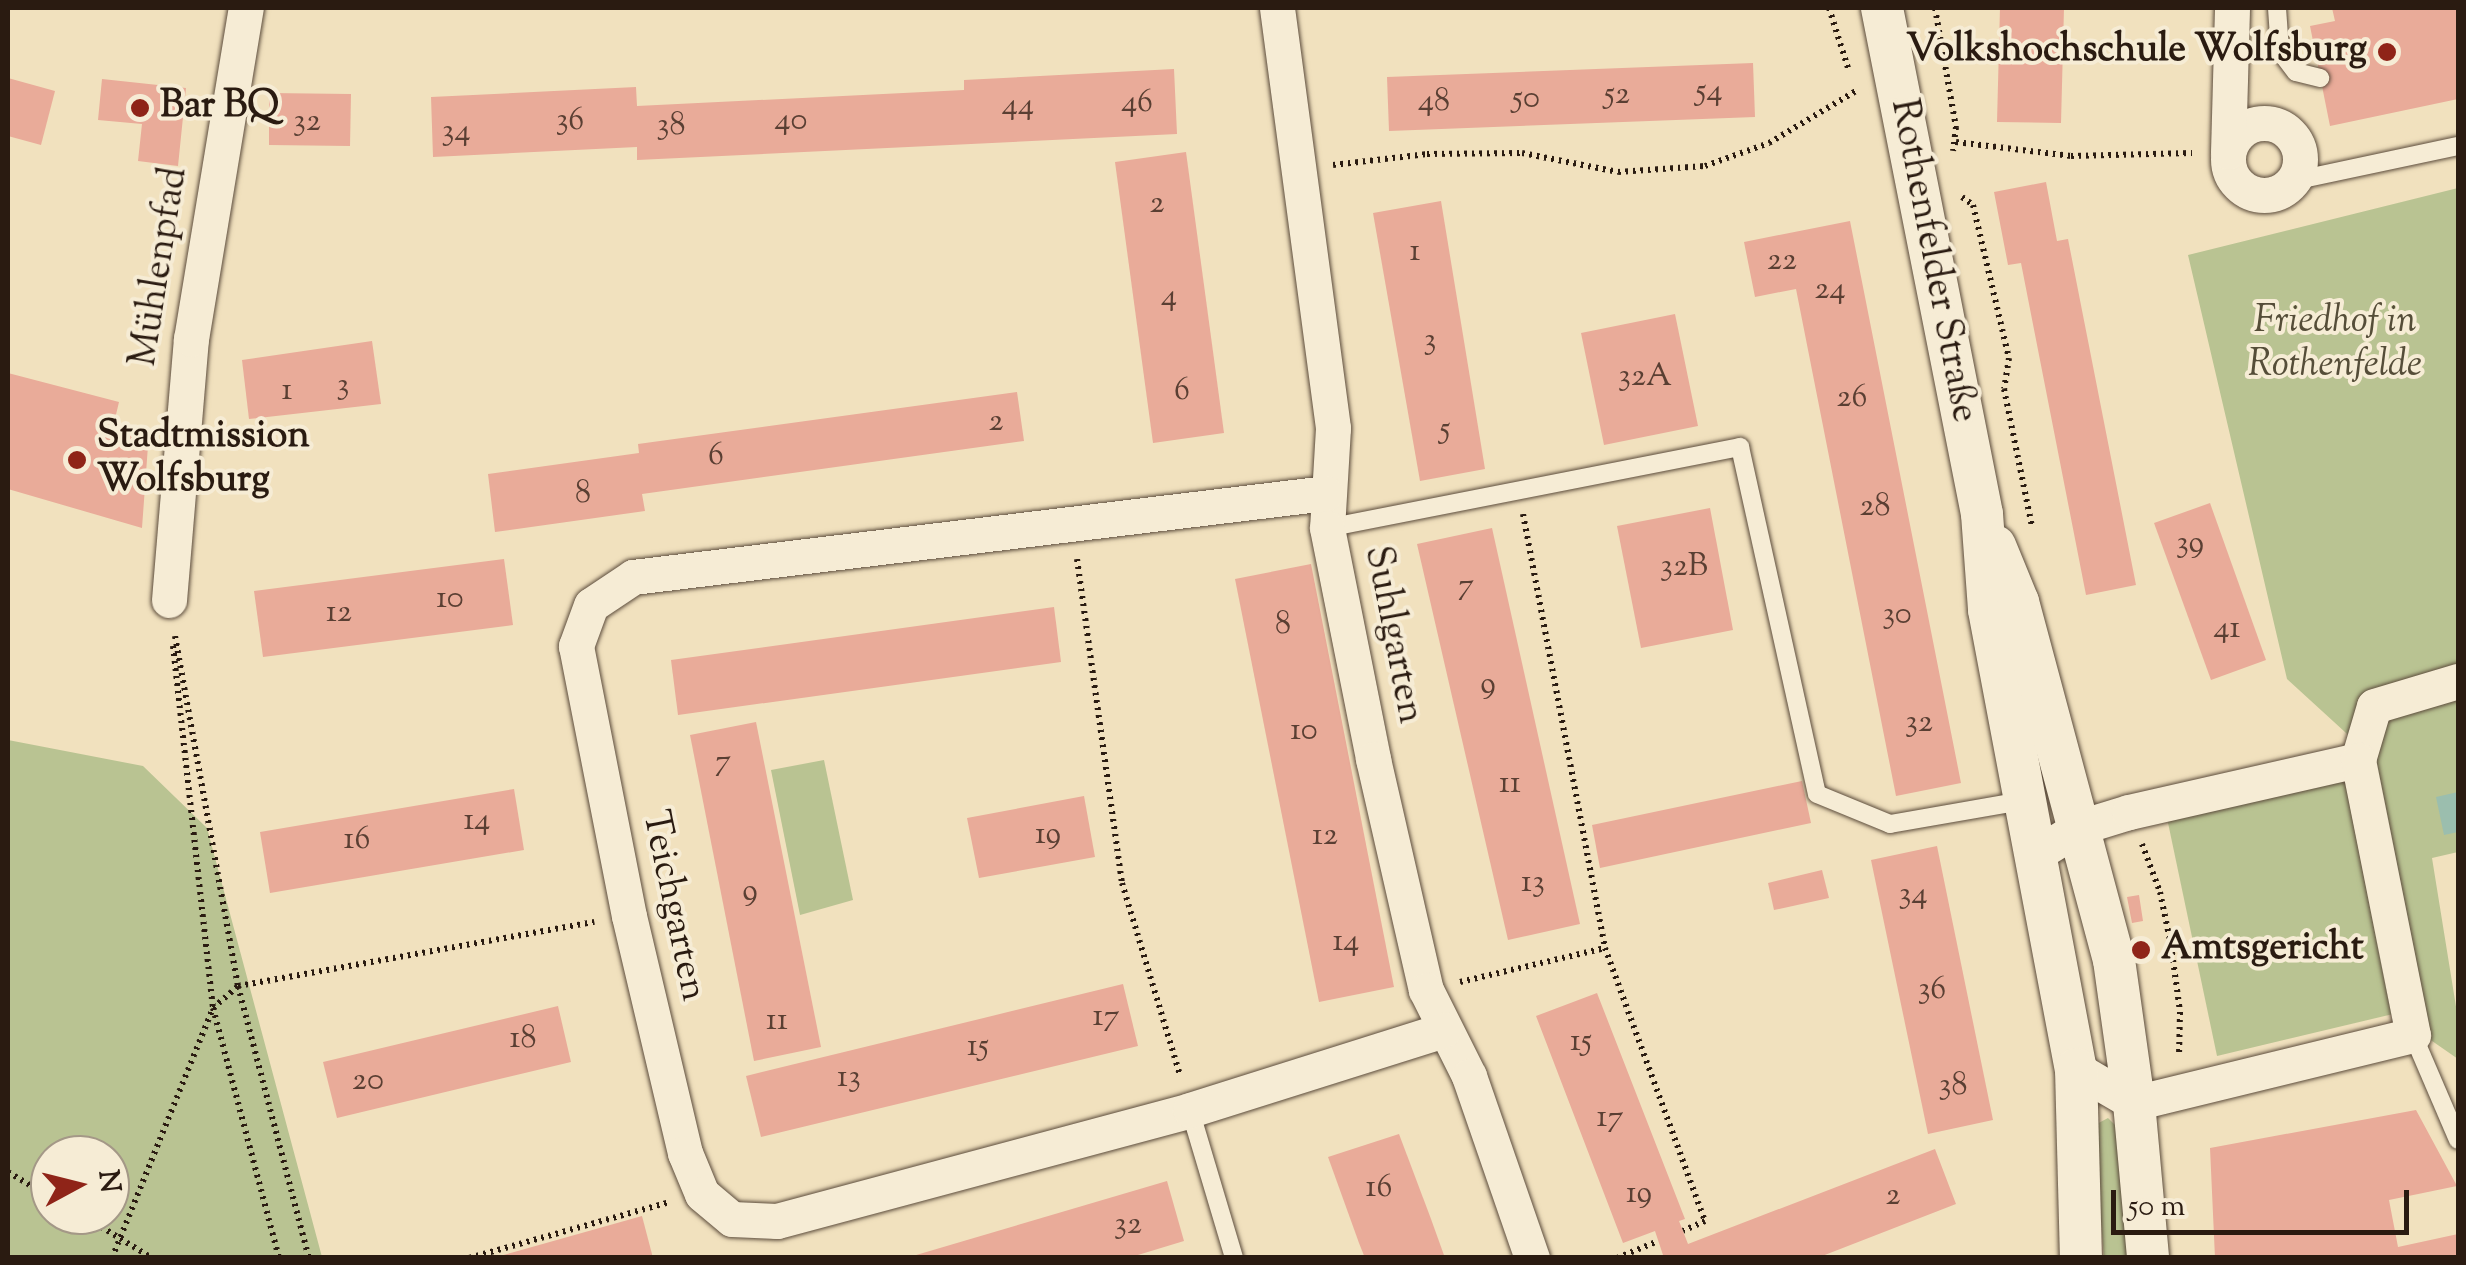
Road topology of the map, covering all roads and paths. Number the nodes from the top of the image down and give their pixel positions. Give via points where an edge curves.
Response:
1 (246, 8) edge
2 (1276, 8) edge
3 (1882, 8) edge
4 (2232, 8) edge
5 (2277, 8) edge
6 (2320, 78) dead end
7 (1856, 91) dead end
8 (1956, 142) dead end
9 (2458, 146) edge
10 (2228, 152) junction
11 (1298, 169) junction
12 (2293, 181) junction
13 (1519, 493) junction
14 (1326, 510) junction
15 (1982, 514) junction
16 (1073, 527) junction
17 (169, 600) junction
18 (2458, 681) edge
19 (2358, 760) junction
20 (2027, 800) junction
21 (2080, 826) junction
22 (2038, 853) junction
23 (629, 916) junction
24 (1604, 948) junction
25 (238, 986) junction
26 (1426, 990) junction
27 (214, 1008) junction
28 (1444, 1030) junction
29 (2413, 1035) junction
30 (2076, 1069) junction
31 (2134, 1103) junction
32 (1190, 1110) junction
33 (2458, 1140) edge
34 (8, 1172) edge
35 (30, 1185) edge
36 (702, 1194) junction
37 (1683, 1231) dead end
38 (117, 1235) edge
39 (122, 1238) junction
40 (1658, 1241) dead end
41 (112, 1258) edge
42 (152, 1258) edge
43 (278, 1258) edge
44 (308, 1258) edge
45 (468, 1258) edge
46 (1234, 1258) edge
47 (1532, 1258) edge
48 (1618, 1258) edge
49 (2081, 1258) edge
50 (2148, 1258) edge

1 - 17 street, Mühlenpfad via 191,339
2 - 11 street, Suhlgarten
3 - 15 street, Rothenfelder Straße
4 - 10 street
5 - 6 lane via 2280,51 2296,72
7 - 11 path via 1769,143 1704,166 1618,172 1522,153 1427,154
8 - 10 path via 2070,156
9 - 12 lane
10 - 12 street via 2232,176 2249,193 2273,194
10 - 12 street via 2240,132 2273,124 2298,147
11 - 14 street, Suhlgarten via 1333,428
13 - 14 lane
13 - 20 lane via 1740,447 1817,794 1890,824
13 - 24 path
14 - 16 street, Teichgarten
14 - 26 street, Suhlgarten
15 - 20 street, Rothenfelder Straße via 1988,610
15 - 21 street, Rothenfelder Straße via 2018,602
16 - 23 street, Teichgarten via 633,577 590,605 576,646
16 - 32 path via 1122,883
17 - 25 path
17 - 27 path
18 - 19 street via 2374,706
19 - 21 street
19 - 29 street
20 - 22 street, Rothenfelder Straße
21 - 22 street
21 - 31 street, Rothenfelder Straße via 2114,960
22 - 30 street, Rothenfelder Straße
23 - 25 path
23 - 36 street, Teichgarten via 685,1153
24 - 26 path
24 - 37 path via 1705,1222
25 - 27 path
25 - 44 path
26 - 28 street, Suhlgarten
27 - 39 path
27 - 43 path
28 - 32 street
28 - 47 street, Suhlgarten via 1468,1076
29 - 31 street
29 - 33 lane
30 - 31 street
30 - 49 street, Rothenfelder Straße
31 - 50 street, Rothenfelder Straße
32 - 36 street via 776,1220 732,1219
32 - 46 lane
34 - 35 path
36 - 45 path
38 - 39 path
39 - 41 path
39 - 42 path
40 - 48 path

